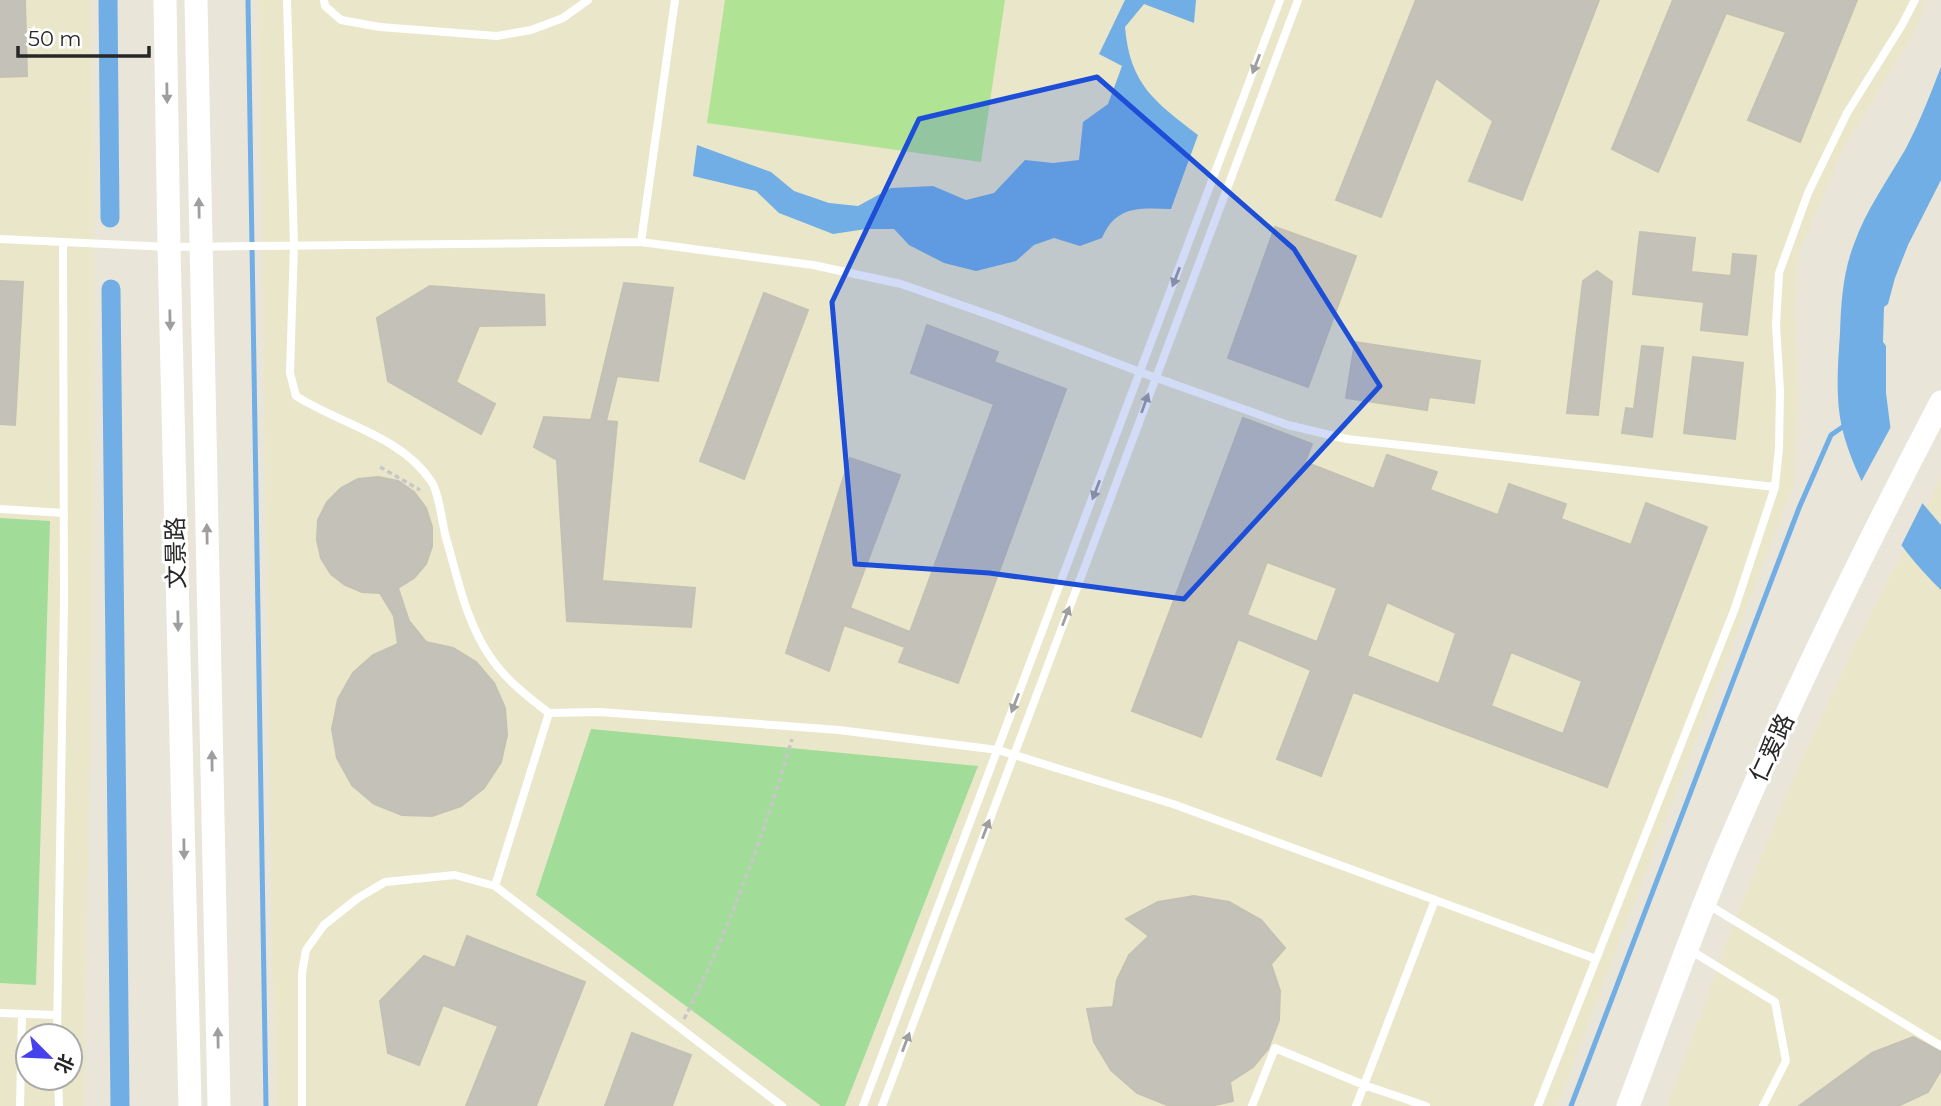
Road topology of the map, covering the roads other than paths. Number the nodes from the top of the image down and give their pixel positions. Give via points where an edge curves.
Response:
1 (165, 0) edge
2 (197, 0) edge
3 (287, 0) edge
4 (324, 0) edge
5 (588, 0) edge
6 (675, 0) edge
7 (1280, 0) edge
8 (1298, 0) edge
9 (1915, 0) edge
10 (0, 239) edge
11 (641, 242) junction
12 (63, 243) junction
13 (294, 245) junction
14 (200, 246) junction
15 (169, 247) junction
16 (1140, 372) junction
17 (1155, 377) junction
18 (1941, 402) edge
19 (1775, 487) junction
20 (0, 509) edge
21 (64, 513) junction
22 (549, 713) junction
23 (998, 750) junction
24 (1014, 754) junction
25 (495, 886) junction
26 (1434, 900) junction
27 (1705, 903) junction
28 (1687, 949) junction
29 (1596, 959) junction
30 (0, 1013) edge
31 (22, 1014) junction
32 (56, 1016) junction
33 (56, 1022) edge
34 (1941, 1046) edge
35 (1364, 1085) junction
36 (20, 1106) edge
37 (190, 1106) edge
38 (219, 1106) edge
39 (302, 1106) edge
40 (782, 1106) edge
41 (863, 1106) edge
42 (883, 1106) edge
43 (1252, 1106) edge
44 (1356, 1106) edge
45 (1426, 1106) edge
46 (1538, 1106) edge
47 (1628, 1106) edge
48 (1763, 1106) edge

1 -> 15 main road, 文景路
14 -> 2 main road, 文景路
3 - 13 lane
4 - 5 lane via 341,20 497,36 563,18
6 - 11 lane
7 -> 16 lane
8 - 17 lane
9 - 19 lane via 1847,113 1808,193 1779,273
10 - 12 lane
11 - 13 lane
11 - 16 lane via 813,265 901,284
12 - 15 lane
12 - 21 lane
13 - 14 lane
13 - 22 lane via 290,373 296,396 407,454 433,483 468,617 490,657 518,689
14 - 15 lane
38 -> 14 main road, 文景路
15 -> 37 main road, 文景路
16 - 17 lane
16 -> 23 lane
17 - 19 lane via 1288,425 1348,439
24 -> 17 lane
18 - 27 main road, 仁爱路 via 1757,779
19 - 29 lane via 1735,608
20 - 21 lane
21 - 32 lane
22 - 23 lane via 600,712 795,727
22 - 25 lane
23 - 24 lane
23 - 41 lane
24 - 26 lane via 1173,804
42 -> 24 lane
25 - 39 lane via 455,875 385,882 324,925 306,950 302,973
25 - 40 lane
26 - 29 lane
26 - 35 lane
27 - 28 main road, 仁爱路
27 - 34 lane
28 - 47 main road, 仁爱路
28 - 48 lane via 1775,1002 1786,1061
29 - 46 lane
30 - 31 lane
31 - 32 lane
31 - 36 lane
32 - 33 lane
35 - 43 lane via 1276,1048
35 - 44 lane
35 - 45 lane

